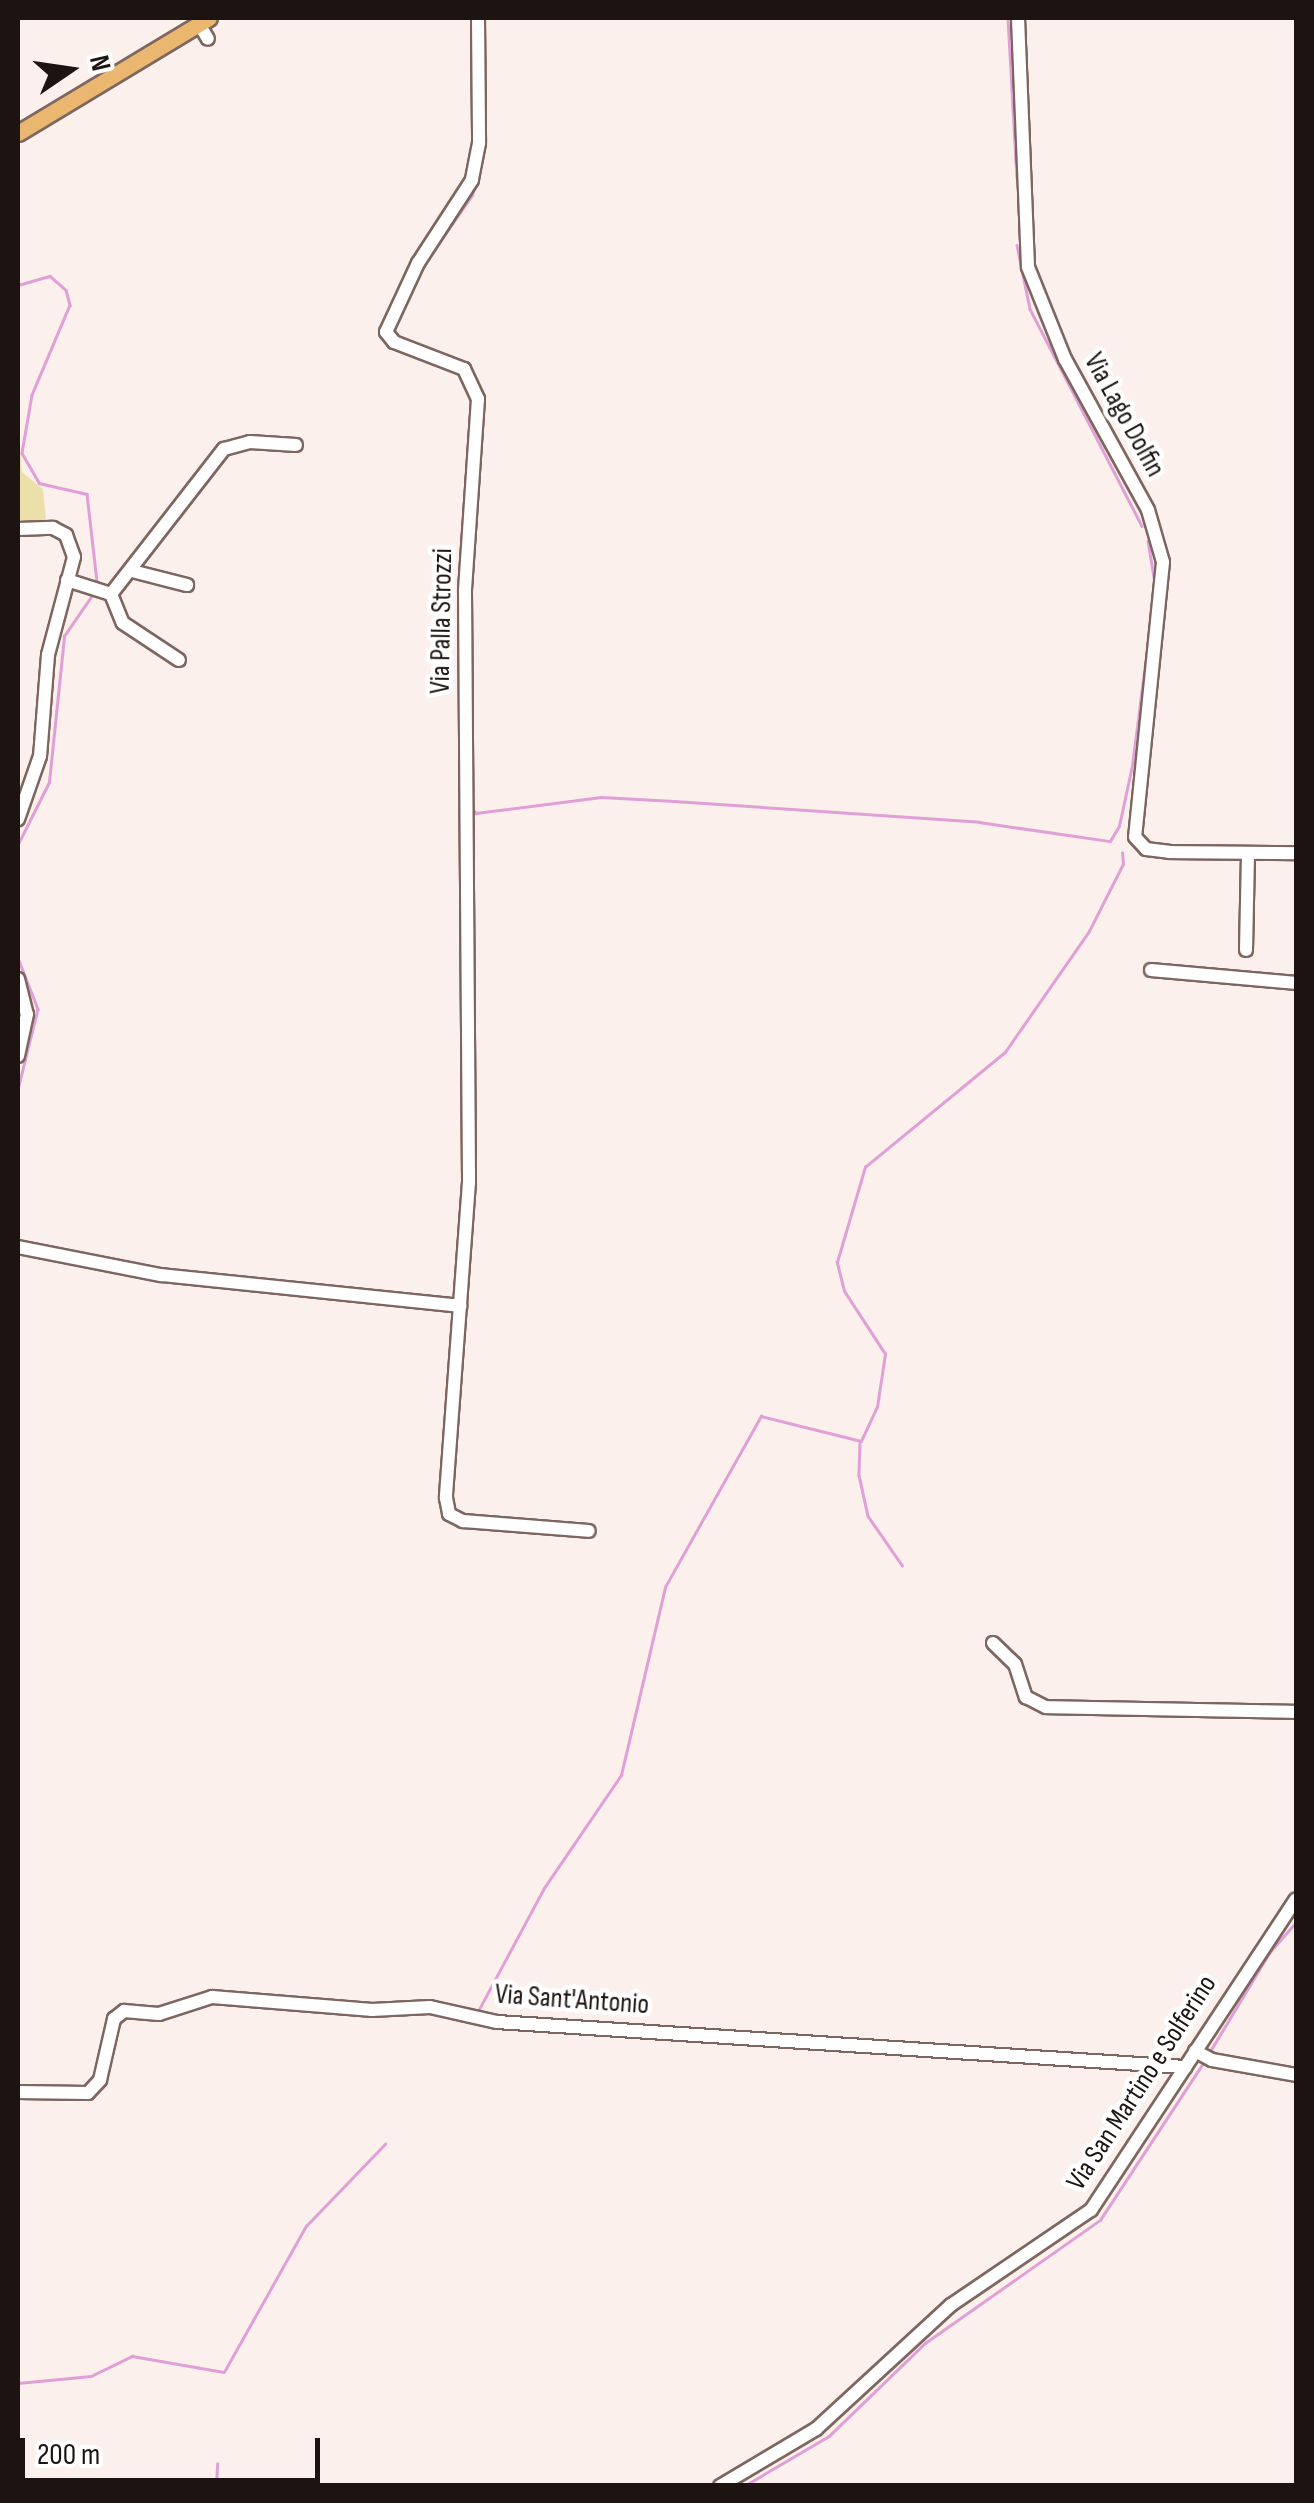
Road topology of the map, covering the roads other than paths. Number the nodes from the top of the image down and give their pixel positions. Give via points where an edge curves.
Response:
1 (478, 18) edge
2 (1018, 18) edge
3 (205, 29) edge
4 (18, 134) edge
5 (296, 445) dead end
6 (18, 529) edge
7 (132, 571) junction
8 (72, 582) junction
9 (187, 586) dead end
10 (106, 593) junction
11 (179, 660) dead end
12 (18, 818) edge
13 (1248, 853) junction
14 (1296, 853) edge
15 (1246, 950) dead end
16 (1151, 970) dead end
17 (18, 979) edge
18 (1296, 983) edge
19 (18, 1056) edge
20 (18, 1246) edge
21 (460, 1306) junction
22 (590, 1531) dead end
23 (993, 1643) dead end
24 (1296, 1712) edge
25 (1296, 1899) edge
26 (1204, 2056) junction
27 (1186, 2067) junction
28 (1296, 2075) edge
29 (18, 2092) edge
30 (720, 2486) edge

1 - 21 street, Via Palla Strozzi via 479,143 472,180 418,263 386,332 394,342 464,369 477,392 464,592 469,1182
2 - 13 street, Via Lago Dolfin via 1028,267 1065,359 1148,510 1163,562 1134,837 1152,850
3 - 4 main road
5 - 7 street via 250,442 224,449
6 - 8 street via 53,528 66,535 74,557
7 - 9 street
7 - 10 street
8 - 10 street
8 - 12 street via 48,654 40,756
10 - 11 street via 123,623
13 - 14 street
13 - 15 street
16 - 18 street
17 - 19 street via 28,1014
20 - 21 street via 160,1275
21 - 22 street, Via Palla Strozzi via 448,1428 449,1514 464,1521
23 - 24 street via 1014,1664 1026,1697 1046,1707
25 - 26 street, Via San Martino e Solferino
26 - 27 street, Via San Martino e Solferino
26 - 28 street
27 - 29 street, Via Sant'Antonio via 497,2022 430,2007 372,2010 212,1997 159,2014 124,2011 114,2019 100,2080 88,2092
27 - 30 street, Via San Martino e Solferino via 1092,2210 951,2305 816,2429

